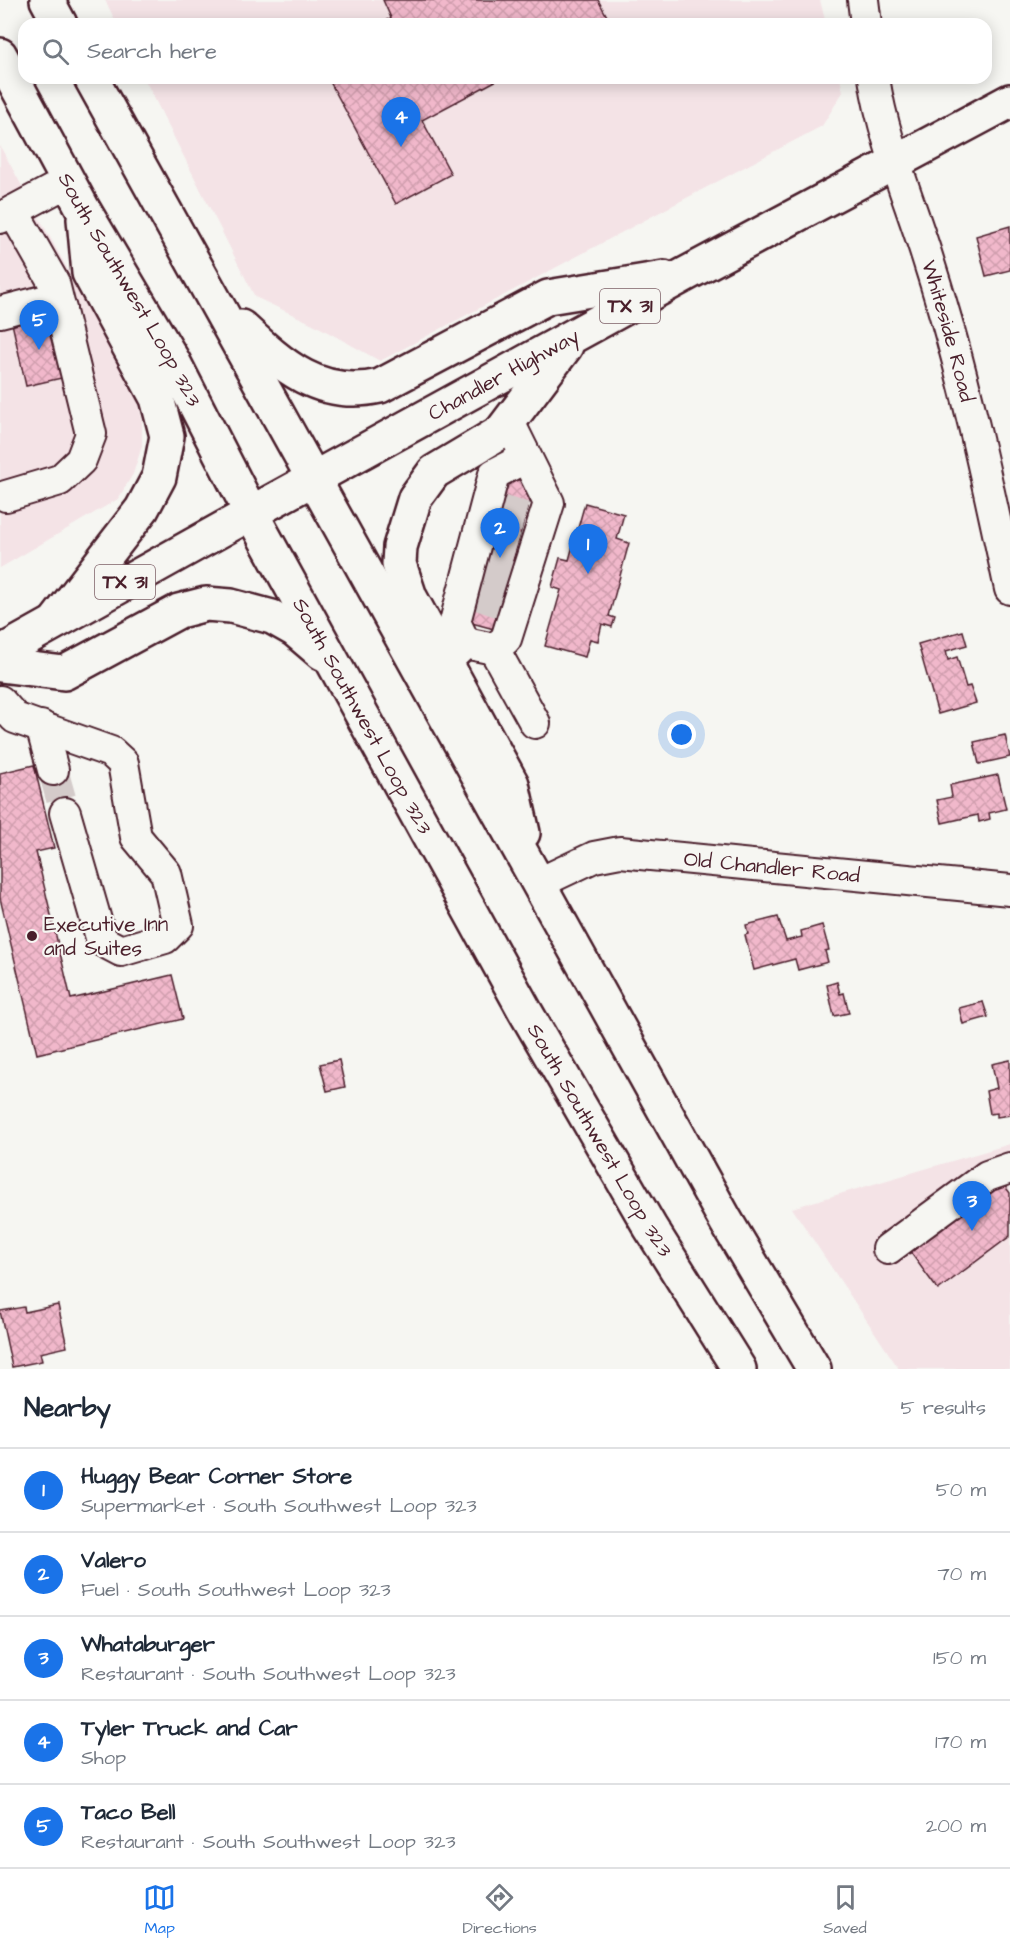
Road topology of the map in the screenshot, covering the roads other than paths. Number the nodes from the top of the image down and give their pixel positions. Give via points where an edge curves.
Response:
1 (47, 0) edge
2 (863, 0) edge
3 (57, 18) edge
4 (865, 18) edge
5 (0, 55) edge
6 (94, 84) edge
7 (875, 84) edge
8 (1010, 101) edge
9 (896, 163) junction
10 (76, 195) junction
11 (6, 214) edge
12 (686, 274) junction
13 (61, 309) junction
14 (221, 309) junction
15 (0, 312) edge
16 (572, 338) junction
17 (509, 422) junction
18 (525, 458) junction
19 (312, 479) junction
20 (6, 496) dead end
21 (251, 513) junction
22 (513, 514) junction
23 (497, 571) junction
24 (1010, 589) edge
25 (57, 619) junction
26 (468, 651) junction
27 (0, 653) edge
28 (0, 665) edge
29 (337, 668) junction
30 (0, 701) edge
31 (535, 723) dead end
32 (40, 726) junction
33 (53, 770) tunnel mouth
34 (65, 813) tunnel mouth
35 (535, 875) junction
36 (1010, 890) edge
37 (1010, 1168) edge
38 (888, 1249) dead end
39 (739, 1369) edge
40 (814, 1369) edge

1 - 3 main road
2 - 4 street
5 - 10 main road, South Southwest Loop 323
6 - 14 main road
7 - 9 street, Whiteside Road
8 - 9 main road, Chandler Highway / TX 31
9 - 12 main road, Chandler Highway / TX 31
9 - 24 street, Whiteside Road via 931,266 974,425
10 - 11 street
10 - 21 main road, South Southwest Loop 323 via 172,361
10 - 25 main road via 89,273 157,398 167,436 159,477 142,509
11 - 13 street via 54,283
12 - 14 main road via 548,297 380,386 357,390 325,385 298,374
12 - 16 main road, Chandler Highway / TX 31
13 - 15 street via 43,301
13 - 20 street via 90,423 89,444 81,460 60,480
14 - 19 main road
16 - 17 main road
16 - 19 main road, Chandler Highway / TX 31
17 - 18 street
17 - 26 main road via 501,432 434,472 415,498 403,529 399,564 403,580
18 - 22 street via 494,474
18 - 22 street via 549,503
19 - 21 main road, Chandler Highway / TX 31
19 - 35 main road
21 - 25 main road, Chandler Highway / TX 31
21 - 29 main road, South Southwest Loop 323
22 - 23 street
22 - 23 street
23 - 26 street via 454,622
23 - 26 street via 506,639
25 - 27 main road, Chandler Highway / TX 31
26 - 31 street
26 - 35 main road via 512,784
28 - 29 main road via 64,673 179,611 206,604 272,617 308,640
29 - 39 main road, South Southwest Loop 323 via 602,1146
30 - 32 street via 15,718
32 - 33 street
32 - 34 street via 111,752 123,763 136,837 166,873 178,926 165,938 121,951 102,941
35 - 36 street, Old Chandler Road via 620,852
35 - 40 main road via 726,1221
37 - 38 street via 987,1176

